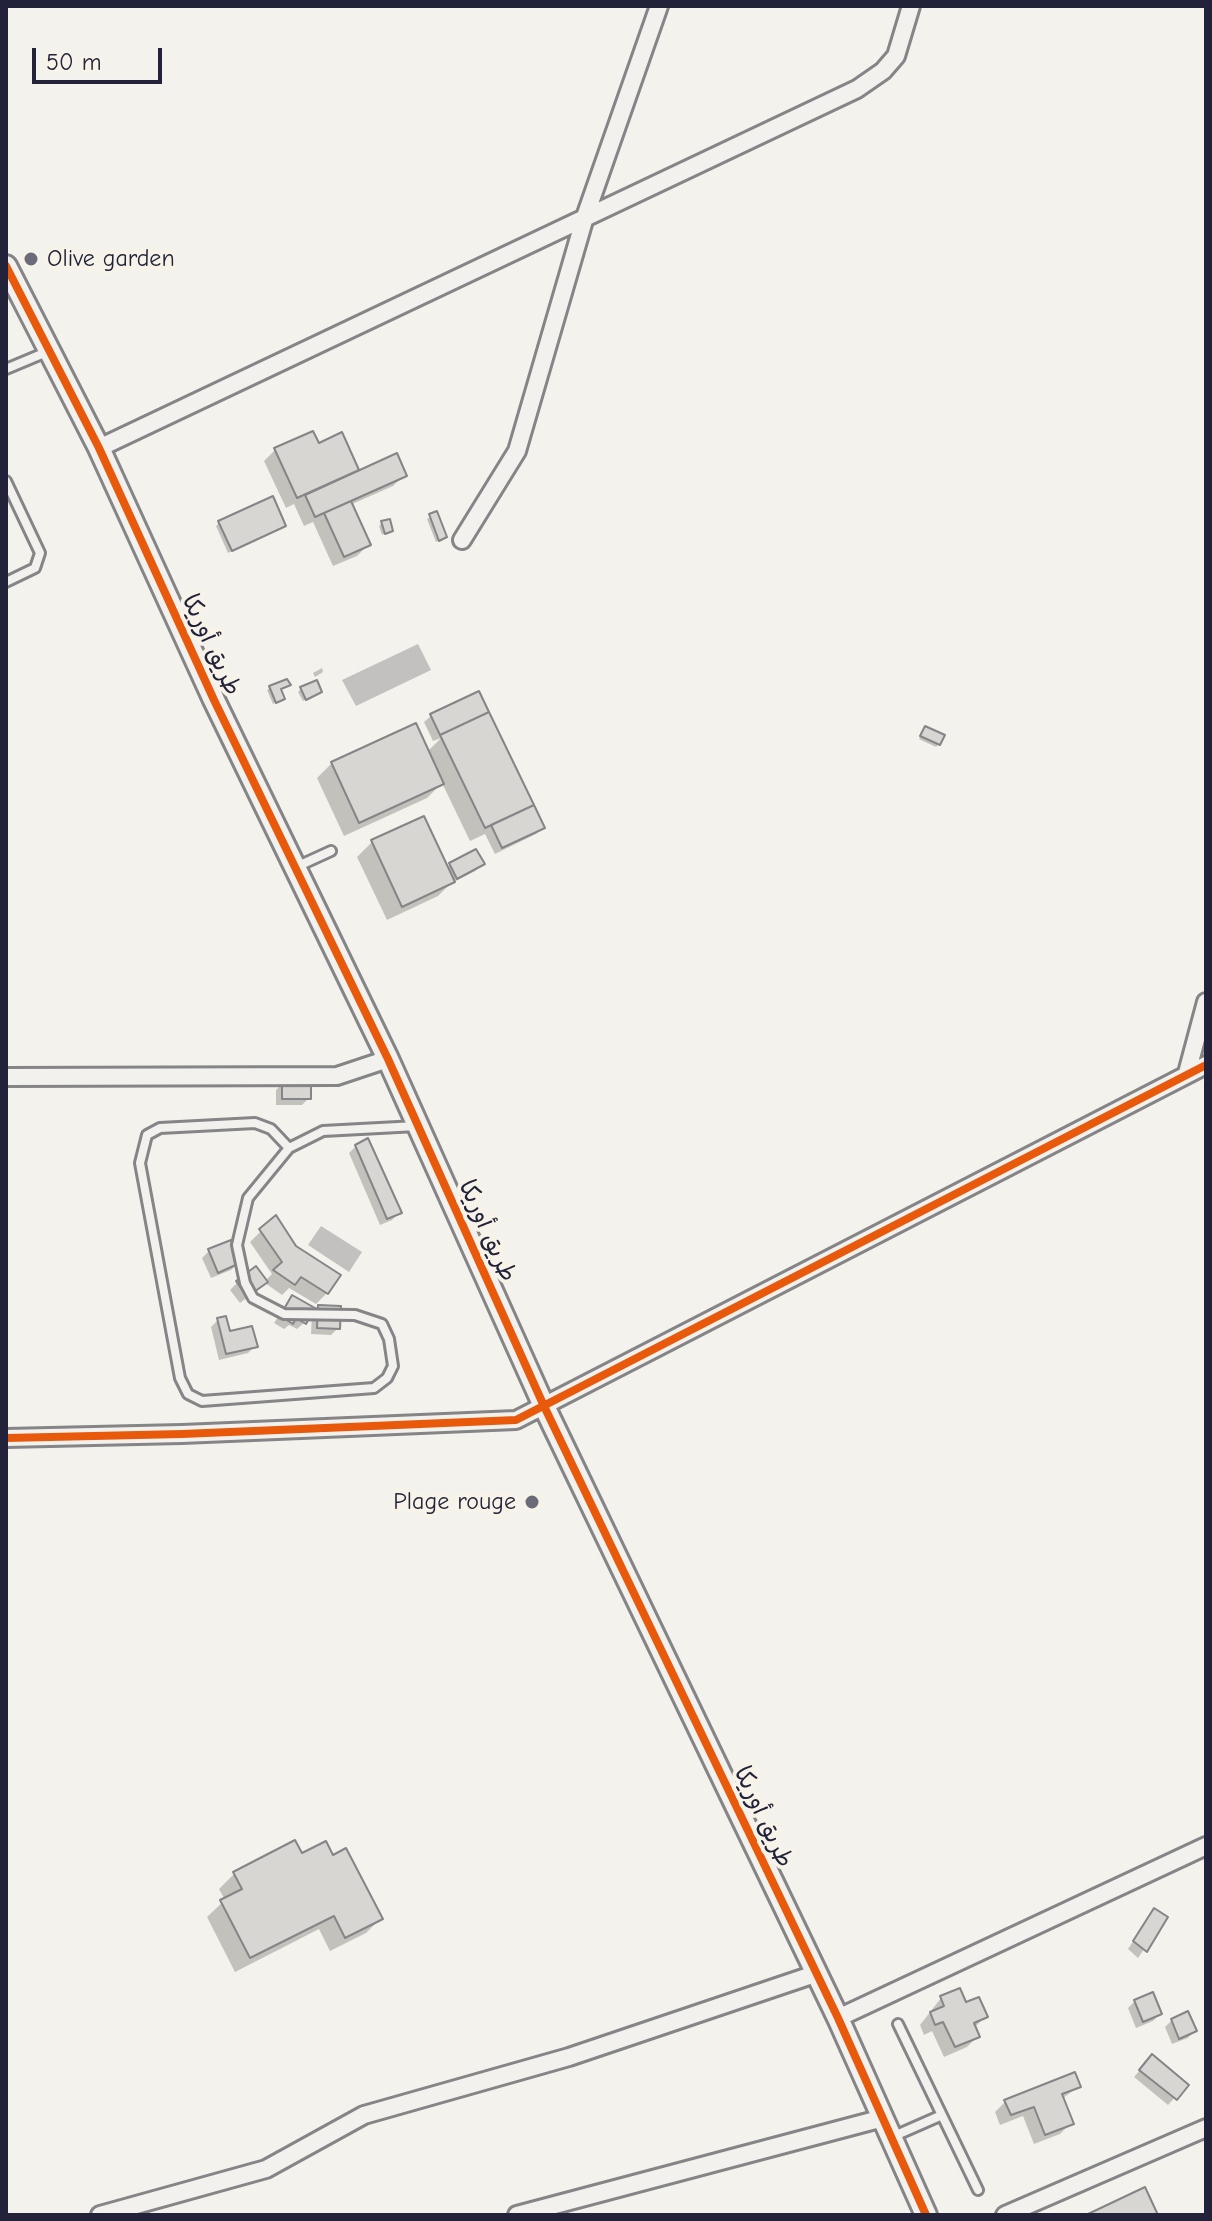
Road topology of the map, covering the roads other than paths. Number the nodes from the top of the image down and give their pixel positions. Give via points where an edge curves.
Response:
1 (659, 6) edge
2 (911, 6) edge
3 (585, 217) junction
4 (6, 266) edge
5 (50, 350) junction
6 (6, 369) edge
7 (99, 448) junction
8 (6, 481) edge
9 (462, 540) dead end
10 (6, 582) edge
11 (331, 851) dead end
12 (295, 867) junction
13 (1206, 1002) edge
14 (388, 1059) junction
15 (1206, 1065) edge
16 (1187, 1073) junction
17 (6, 1077) edge
18 (418, 1126) junction
19 (289, 1148) junction
20 (543, 1404) junction
21 (6, 1438) edge
22 (1206, 1846) edge
23 (815, 1974) junction
24 (838, 2018) junction
25 (898, 2024) dead end
26 (942, 2115) junction
27 (887, 2128) junction
28 (1206, 2128) edge
29 (978, 2190) dead end
30 (100, 2215) edge
31 (517, 2215) edge
32 (926, 2215) edge
33 (1005, 2215) edge

1 - 3 street
2 - 3 street via 896,56 872,80
3 - 7 street
3 - 9 street via 517,451
4 - 5 street, طريق أوريكا
5 - 6 lane
5 - 7 street, طريق أوريكا
7 - 12 street, طريق أوريكا
8 - 10 lane via 40,553 35,568
11 - 12 lane
12 - 14 street, طريق أوريكا
13 - 16 street
14 - 17 street via 337,1076
14 - 18 street, طريق أوريكا
15 - 16 street
16 - 20 street
18 - 19 lane via 323,1131
18 - 20 street, طريق أوريكا
19 - 19 lane via 248,1198 237,1245 245,1283 253,1298 284,1314 355,1315 382,1324 393,1366 374,1388 202,1401 188,1394 180,1378 140,1163 147,1135 160,1128 255,1123 271,1129
20 - 21 street via 516,1420
20 - 23 street, طريق أوريكا
22 - 24 street
23 - 24 street, طريق أوريكا
23 - 30 street via 569,2057 364,2115 266,2169
24 - 27 street, طريق أوريكا
25 - 26 lane
26 - 27 lane
26 - 29 lane
27 - 31 street
27 - 32 street, طريق أوريكا
28 - 33 street

